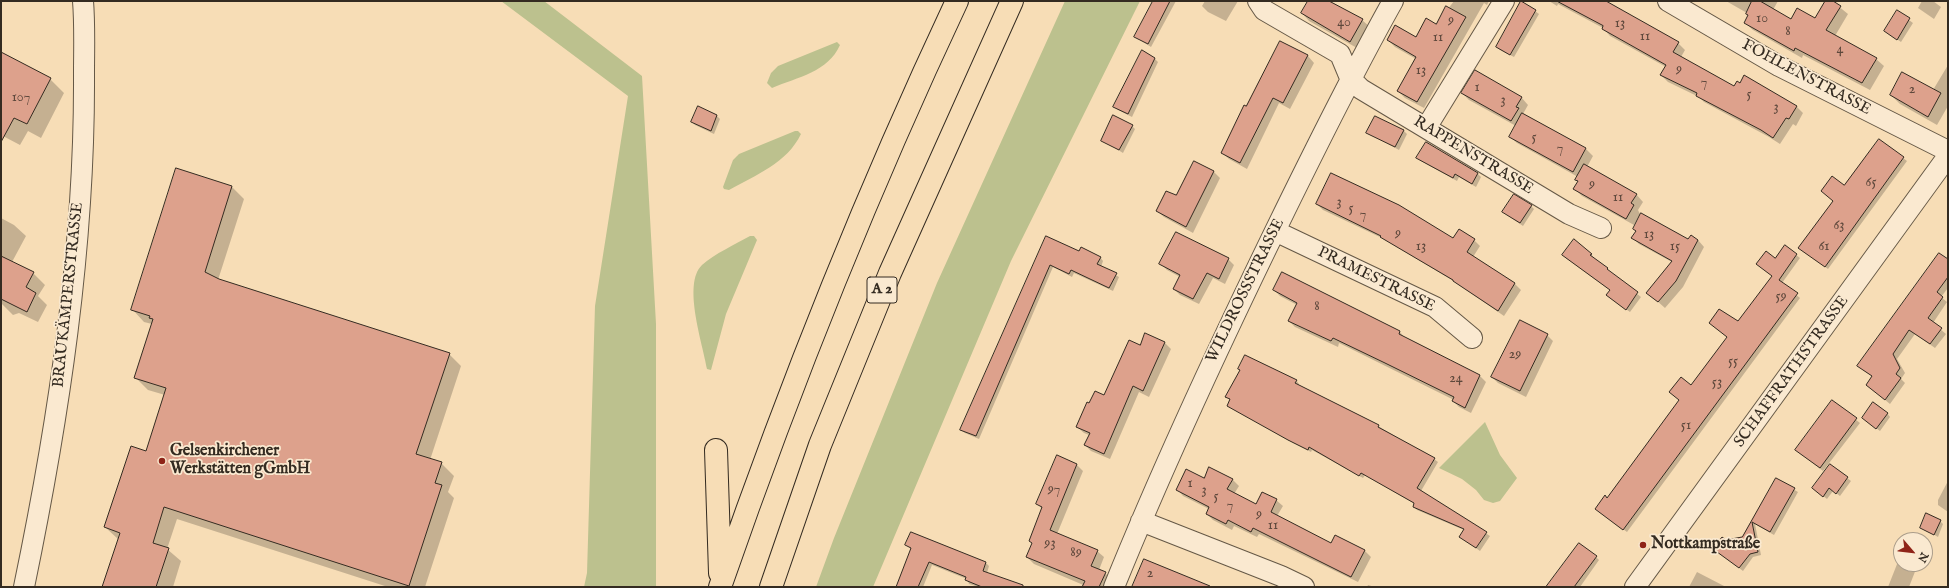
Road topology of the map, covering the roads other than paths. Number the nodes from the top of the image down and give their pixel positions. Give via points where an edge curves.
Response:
1 (83, 1) edge
2 (957, 1) edge
3 (1012, 1) edge
4 (1258, 1) edge
5 (1393, 1) edge
6 (1504, 1) edge
7 (1668, 1) edge
8 (1350, 78) junction
9 (1426, 128) junction
10 (1948, 151) edge
11 (1948, 156) edge
12 (1601, 228) dead end
13 (1275, 231) junction
14 (1472, 338) dead end
15 (716, 450) dead end
16 (1141, 521) junction
17 (720, 586) edge
18 (24, 587) edge
19 (771, 587) edge
20 (1114, 587) edge
21 (1304, 587) edge
22 (1635, 587) edge

1 - 18 street, BRAUKÄMPERSTRASSE via 84,125 76,258 51,441
2 - 17 highway via 909,103 846,250 767,454
3 - 19 highway, A 2 via 890,273 820,445
4 - 8 street via 1264,10 1340,54
5 - 8 street, WILDROSSSTRASSE
6 - 9 street
7 - 10 street, FOHLENSTRASSE via 1779,66
8 - 9 street, RAPPENSTRASSE via 1361,88
8 - 13 street, WILDROSSSTRASSE
9 - 12 street, RAPPENSTRASSE via 1569,214
11 - 22 street, SCHAFFRATHSTRASSE
13 - 14 street, PRAMESTRASSE via 1435,307
13 - 16 street, WILDROSSSTRASSE via 1208,368
15 - 17 highway
16 - 20 street, WILDROSSSTRASSE
16 - 21 street

